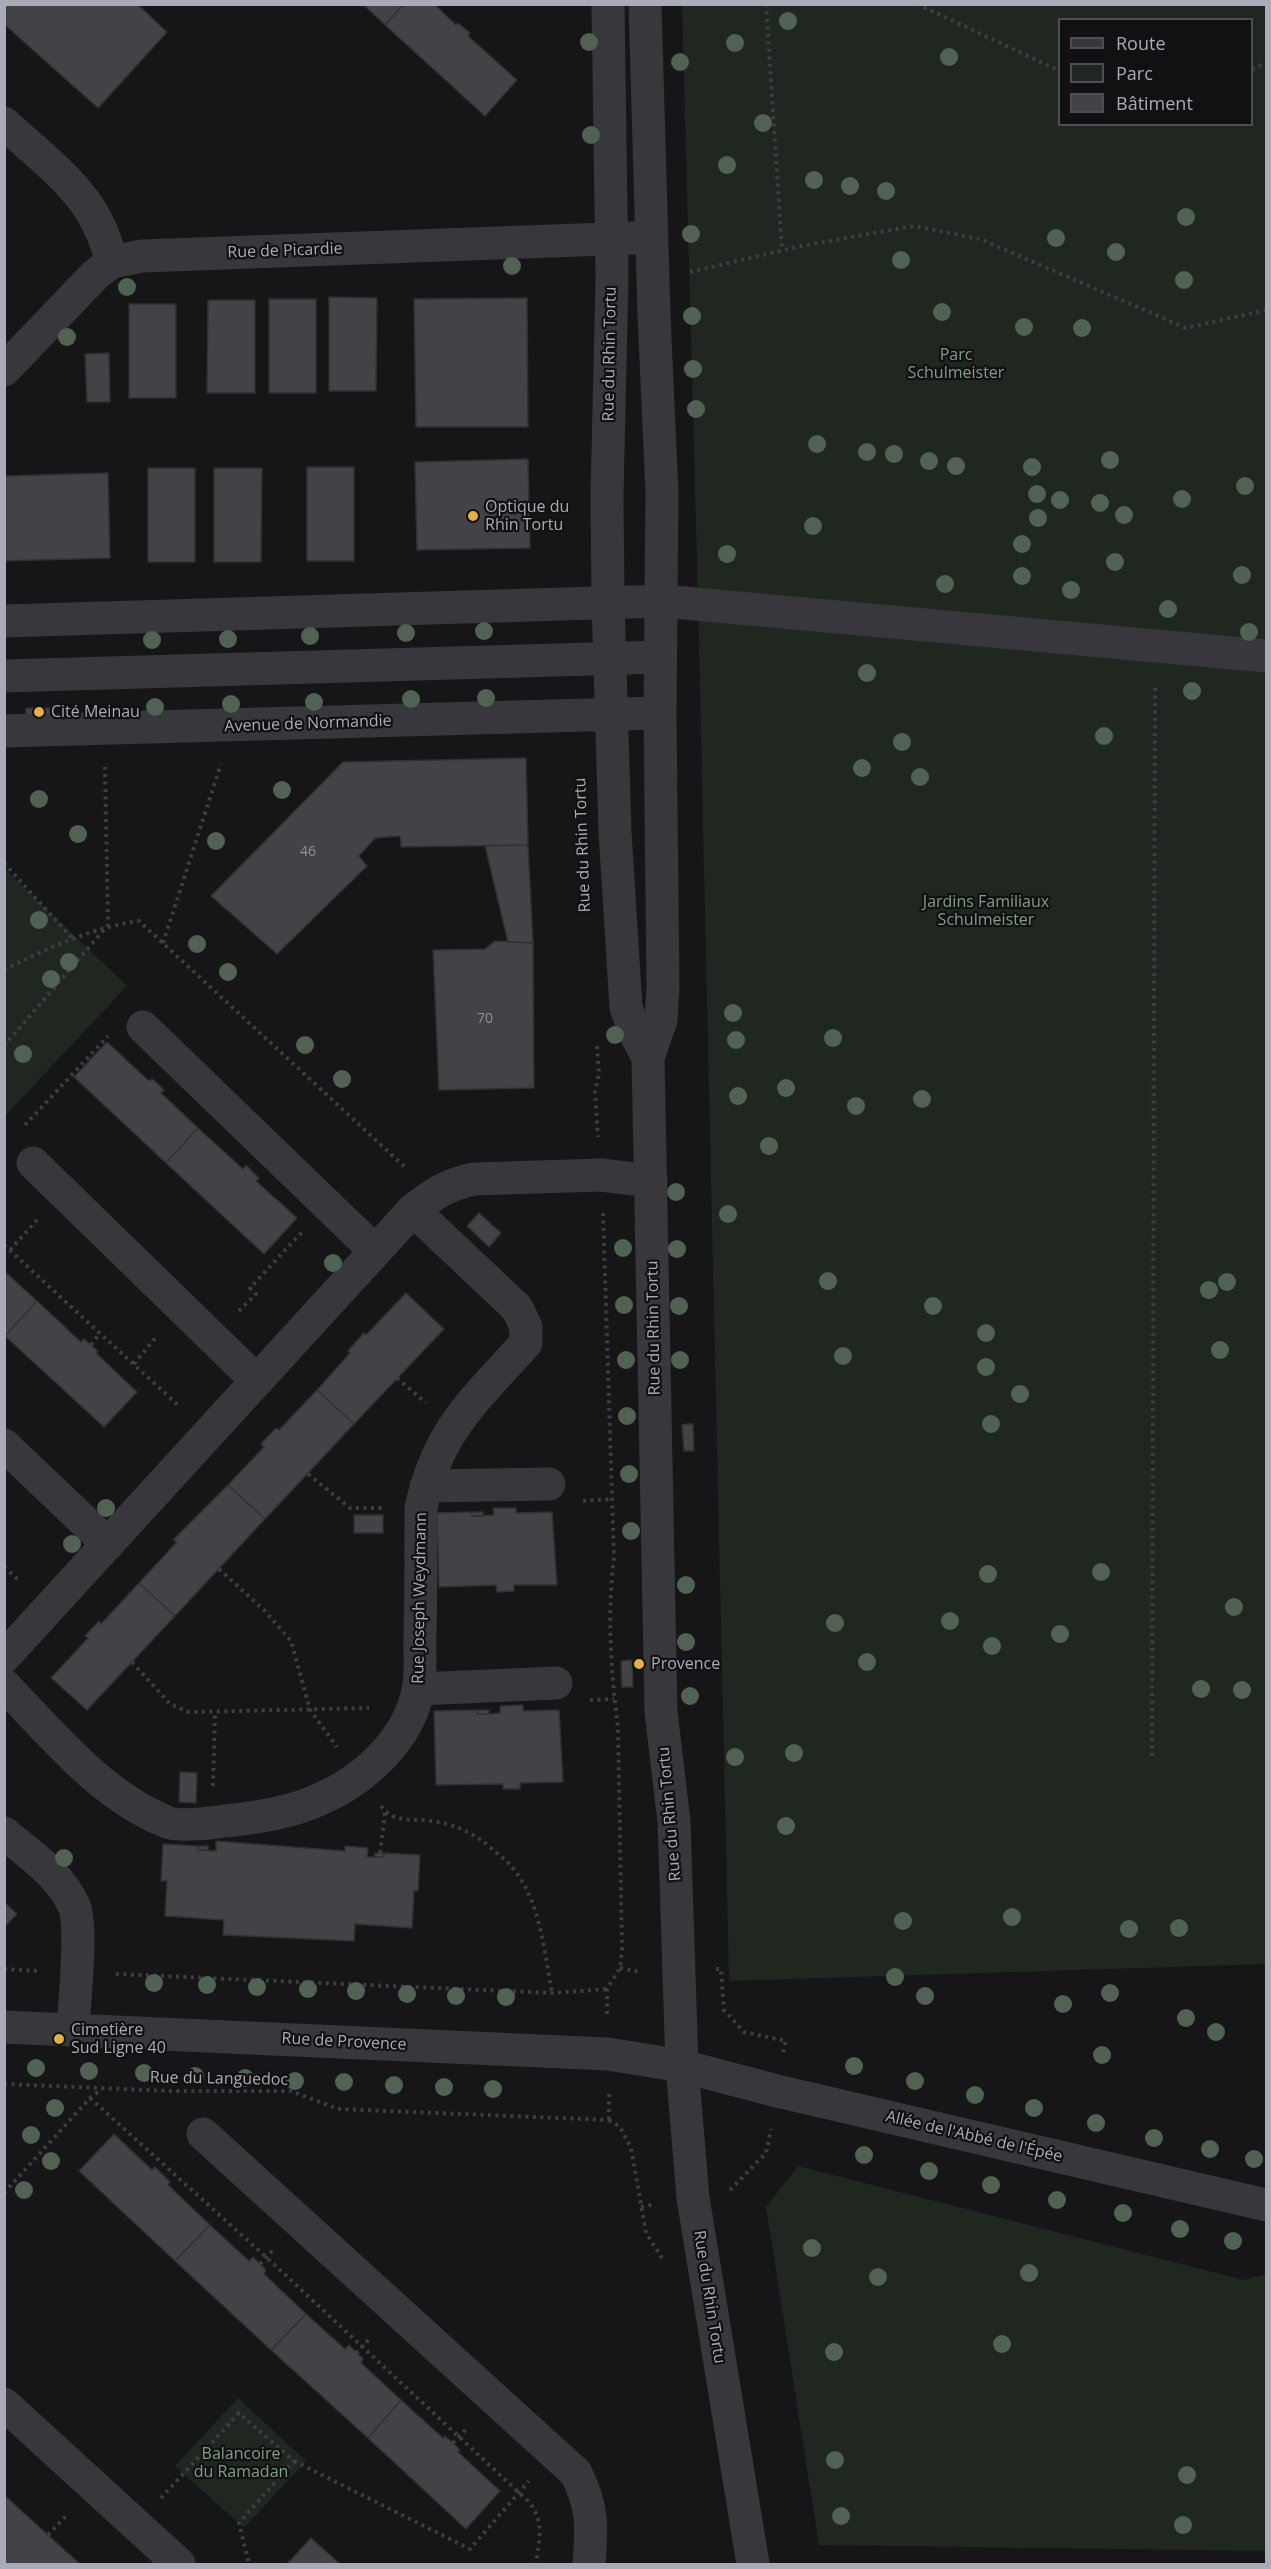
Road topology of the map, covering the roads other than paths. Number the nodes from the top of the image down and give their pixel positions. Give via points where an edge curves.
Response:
1 (608, 4) edge
2 (645, 4) edge
3 (4, 123) edge
4 (652, 238) junction
5 (611, 239) junction
6 (112, 262) junction
7 (4, 370) edge
8 (662, 601) junction
9 (608, 602) junction
10 (4, 621) edge
11 (1266, 656) edge
12 (660, 657) junction
13 (611, 659) junction
14 (4, 676) edge
15 (660, 713) junction
16 (612, 714) junction
17 (4, 731) edge
18 (143, 1027) road end
19 (648, 1058) junction
20 (33, 1163) dead end
21 (651, 1181) junction
22 (423, 1202) junction
23 (375, 1251) junction
24 (257, 1381) junction
25 (4, 1444) edge
26 (549, 1484) dead end
27 (426, 1486) junction
28 (108, 1544) junction
29 (4, 1658) edge
30 (4, 1685) edge
31 (567, 1692) road end
32 (416, 1697) junction
33 (4, 1833) edge
34 (4, 2027) edge
35 (73, 2030) junction
36 (682, 2066) junction
37 (203, 2134) dead end
38 (1266, 2205) edge
39 (4, 2404) edge
40 (179, 2565) edge
41 (589, 2565) edge
42 (753, 2565) edge

1 - 5 street, Rue du Rhin Tortu
2 - 4 street, Rue du Rhin Tortu
3 - 6 street via 86,203 99,225
4 - 5 street, Rue de Picardie
4 - 8 street, Rue du Rhin Tortu
5 - 6 street, Rue de Picardie via 142,256
5 - 9 street, Rue du Rhin Tortu
6 - 7 street, Rue de Picardie
8 - 9 street
8 - 11 street
8 - 12 street, Rue du Rhin Tortu
9 - 10 street
9 - 13 street, Rue du Rhin Tortu
12 - 13 street
12 - 15 street, Rue du Rhin Tortu
13 - 14 street
13 - 16 street, Rue du Rhin Tortu
15 - 16 street, Avenue de Normandie
15 - 19 street, Rue du Rhin Tortu via 663,988 661,1020
16 - 17 street, Avenue de Normandie
16 - 19 street, Rue du Rhin Tortu via 626,1007
18 - 23 street
19 - 21 street, Rue du Rhin Tortu
20 - 24 street
21 - 22 street via 601,1175 474,1179 455,1183
21 - 36 street, Rue du Rhin Tortu via 661,1712 674,1821
22 - 23 street
22 - 27 street, Rue Joseph Weydmann via 517,1308 526,1327 526,1343 447,1435
23 - 24 street
24 - 28 street
25 - 28 street
26 - 27 street
27 - 32 street, Rue Joseph Weydmann via 421,1508
28 - 29 street
30 - 32 street, Rue Joseph Weydmann via 105,1785 169,1823 213,1823 277,1813 318,1801 359,1778 392,1744
31 - 32 street
33 - 35 street via 57,1880 74,1907 78,1926
34 - 35 street, Rue de Provence
35 - 36 street, Rue de Provence via 608,2054
36 - 38 street, Allée de l'Abbé de l'Épée
36 - 42 street, Rue du Rhin Tortu via 693,2198
37 - 41 street via 576,2473 588,2499
39 - 40 street

